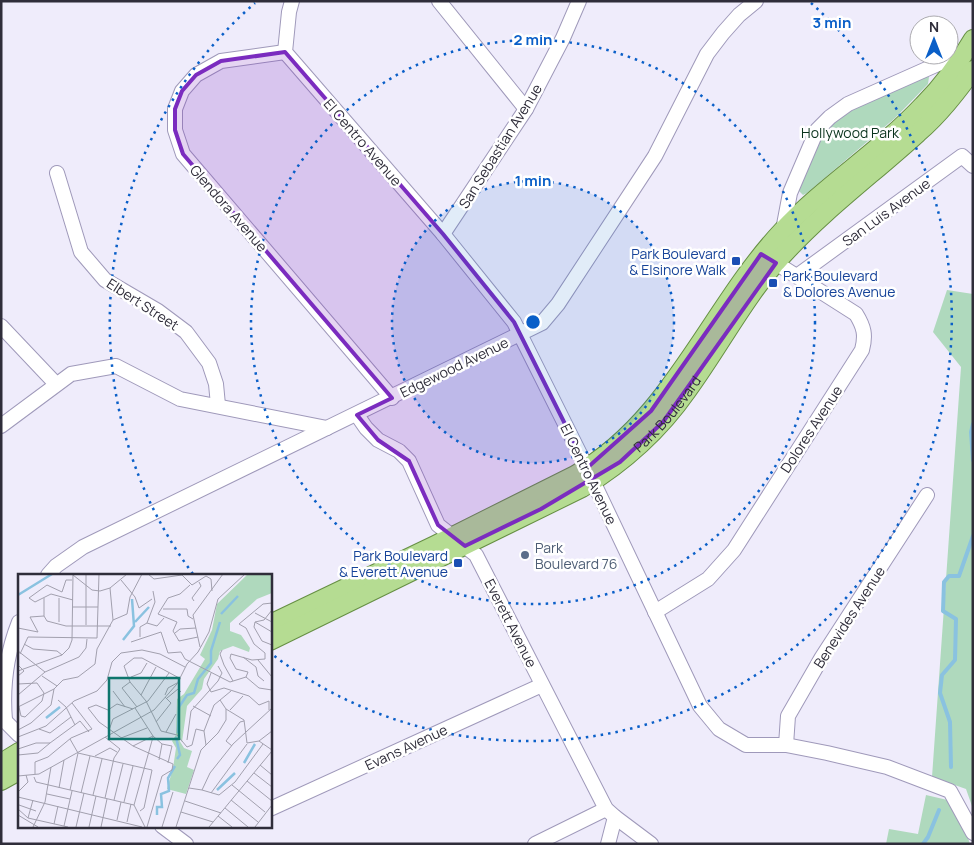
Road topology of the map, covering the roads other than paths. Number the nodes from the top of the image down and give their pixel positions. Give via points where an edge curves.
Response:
1 (292, 1) edge
2 (439, 1) edge
3 (579, 1) edge
4 (756, 1) edge
5 (973, 39) edge
6 (285, 52) junction
7 (967, 65) edge
8 (526, 108) junction
9 (973, 166) edge
10 (57, 173) dead end
11 (783, 230) junction
12 (443, 234) junction
13 (768, 258) junction
14 (797, 276) junction
15 (1, 326) edge
16 (519, 335) junction
17 (56, 384) junction
18 (392, 398) junction
19 (218, 405) junction
20 (357, 415) junction
21 (1, 426) edge
22 (327, 428) junction
23 (590, 474) junction
24 (927, 496) dead end
25 (458, 541) junction
26 (49, 574) edge
27 (655, 612) junction
28 (18, 624) edge
29 (271, 624) edge
30 (271, 640) edge
31 (542, 685) junction
32 (3, 718) edge
33 (18, 734) edge
34 (786, 745) junction
35 (18, 753) edge
36 (1, 763) edge
37 (18, 772) edge
38 (1, 781) edge
39 (271, 809) edge
40 (610, 813) junction
41 (164, 828) edge
42 (973, 833) edge
43 (186, 844) edge
44 (535, 844) edge
45 (608, 844) edge
46 (652, 844) edge

1 - 6 street
2 - 8 street
3 - 8 street, San Sebastian Avenue via 564,38
4 - 16 street, Edgewood Avenue via 734,21 707,54 655,156 558,304 542,323
5 - 7 main road, Park Boulevard
6 - 12 street, El Centro Avenue
6 - 18 street, Glendora Avenue via 221,61 196,74 182,91 176,109 175,130 183,154
7 - 11 main road, Park Boulevard
7 - 11 street via 947,60 848,104 830,117 817,130 790,193
7 - 13 main road, Park Boulevard via 941,110 920,133
8 - 12 street, San Sebastian Avenue
9 - 14 street, San Luis Avenue via 962,156
10 - 19 street, Elbert Street via 81,252 105,280 158,311 186,332 209,363
11 - 13 main road, Park Boulevard
12 - 16 street, El Centro Avenue via 514,322
13 - 14 street, Dolores Avenue
13 - 23 main road, Park Boulevard via 749,297 687,392 663,422 620,462
14 - 27 street, Dolores Avenue via 856,314 864,327 862,350 734,550 708,579
15 - 17 street
16 - 18 street, Edgewood Avenue
16 - 23 street, El Centro Avenue
17 - 19 street via 71,374 116,366 180,399
17 - 21 street
18 - 20 street, Edgewood Avenue
19 - 22 street
20 - 22 street, Edgewood Avenue
20 - 25 street, Everett Avenue via 378,440 399,451 409,462 438,525
22 - 26 street, Edgewood Avenue via 83,547
23 - 25 main road, Park Boulevard via 541,509
23 - 27 street, El Centro Avenue
24 - 34 street, Benevides Avenue via 822,657 788,716
25 - 29 main road, Park Boulevard
25 - 30 main road, Park Boulevard
25 - 31 street, Everett Avenue via 476,555
27 - 34 street, El Centro Avenue via 700,706 719,729 746,745
28 - 32 street via 5,670
31 - 39 street, Evans Avenue
31 - 40 street, Everett Avenue
32 - 33 street
34 - 42 street, El Centro Avenue via 887,767 950,791
35 - 36 main road
37 - 38 main road
40 - 44 street
40 - 45 street
40 - 46 street, Everett Avenue
41 - 43 street

